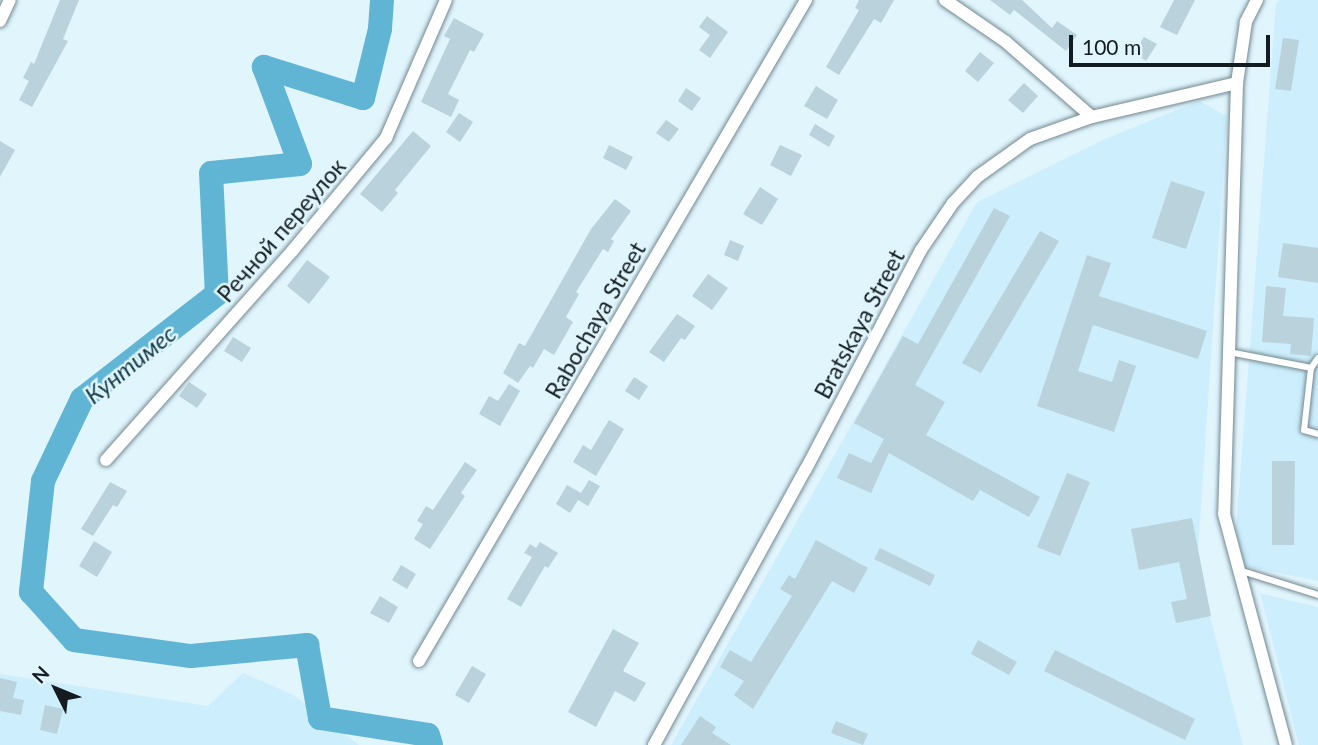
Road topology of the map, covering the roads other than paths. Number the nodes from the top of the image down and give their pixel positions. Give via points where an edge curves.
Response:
1 (10, 0) edge
2 (446, 0) edge
3 (806, 0) edge
4 (945, 0) edge
5 (1256, 0) edge
6 (0, 21) edge
7 (1237, 83) junction
8 (1092, 117) junction
9 (1228, 352) junction
10 (1318, 358) edge
11 (1311, 368) junction
12 (1318, 434) edge
13 (106, 460) dead end
14 (1242, 571) junction
15 (1318, 595) edge
16 (419, 661) dead end
17 (654, 745) edge
18 (1286, 745) edge

1 - 6 street
2 - 13 street, Речной переулок via 386,138
3 - 16 street, Rabochaya Street
4 - 8 street via 1006,41
5 - 7 street via 1246,22
7 - 8 street, Bratskaya Street
7 - 9 street
8 - 17 street, Bratskaya Street via 1030,139 977,177 953,203 921,250
9 - 11 lane
9 - 14 street via 1224,514
10 - 11 lane
11 - 12 lane via 1304,430
14 - 15 lane
14 - 18 street

